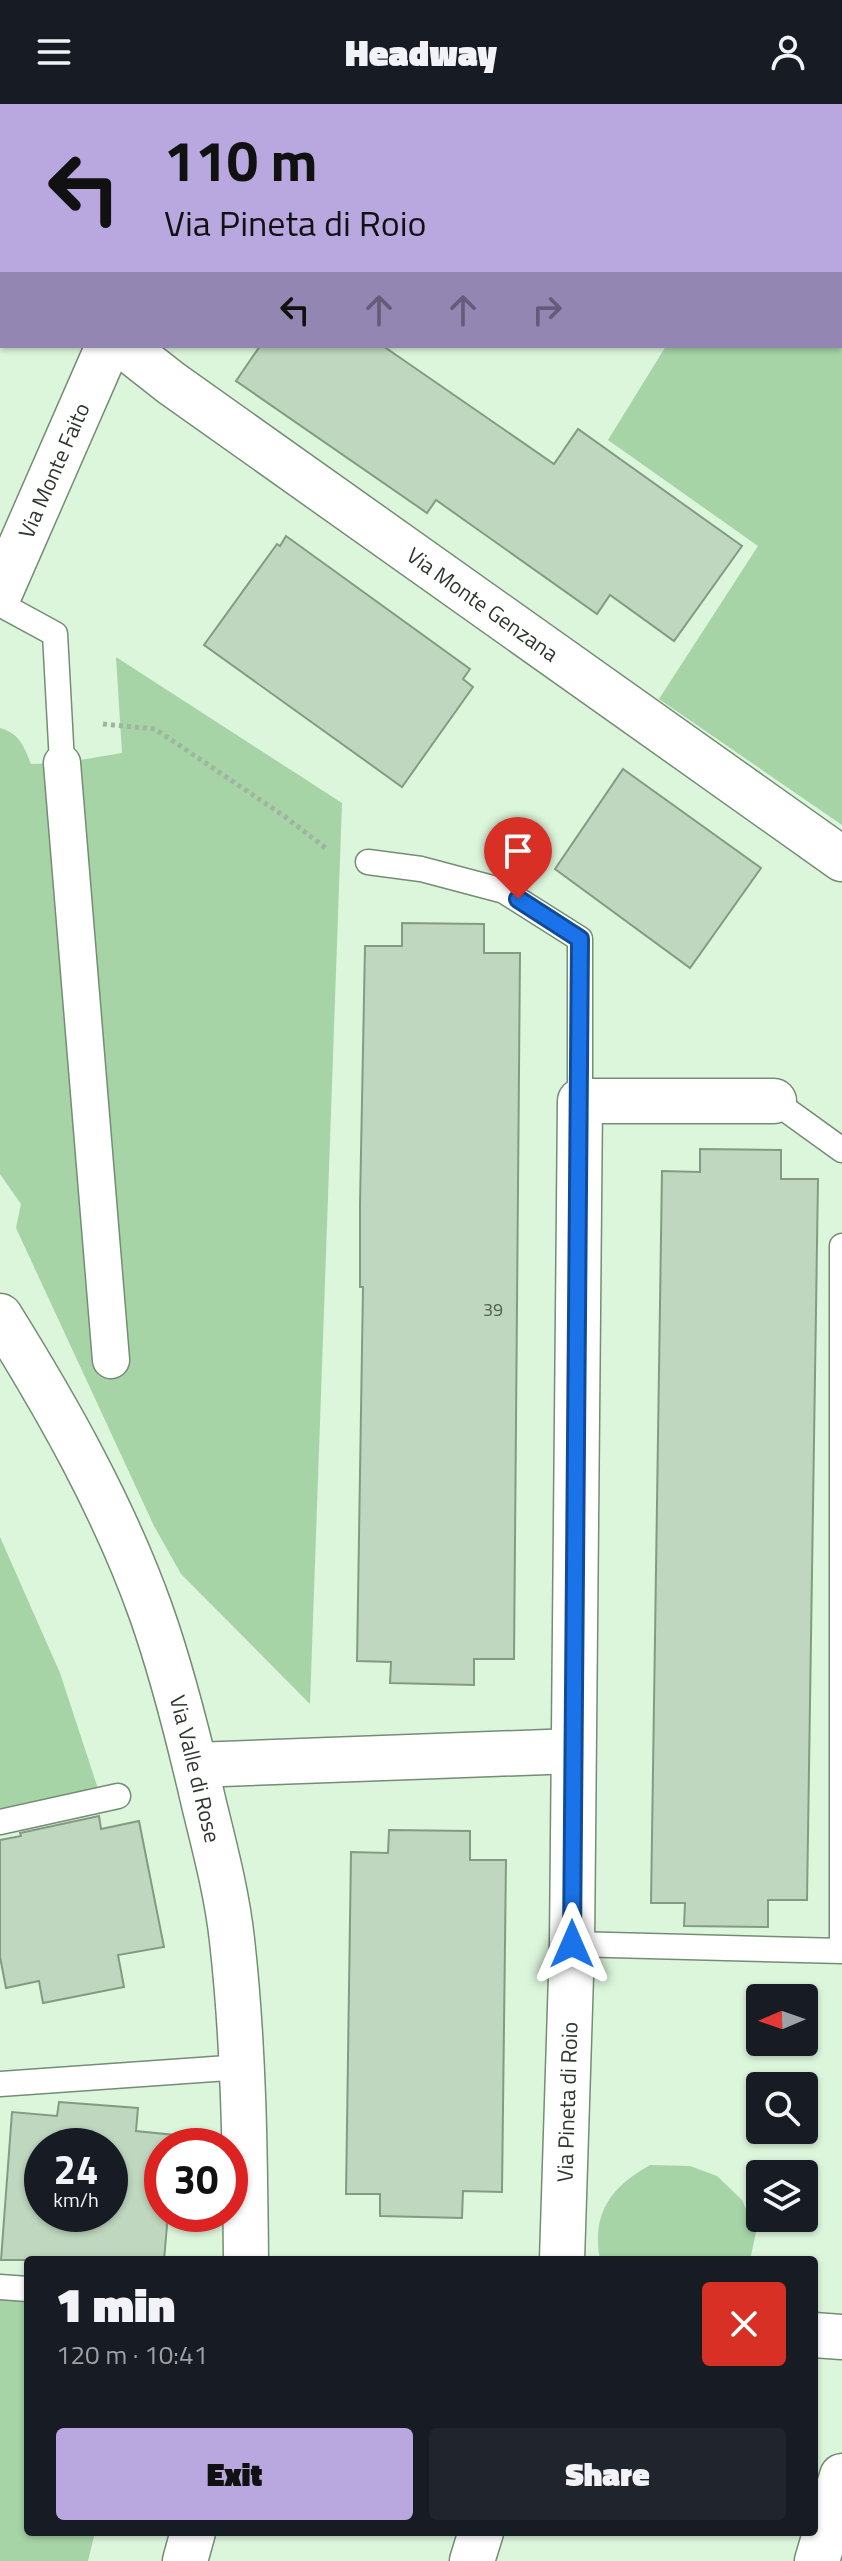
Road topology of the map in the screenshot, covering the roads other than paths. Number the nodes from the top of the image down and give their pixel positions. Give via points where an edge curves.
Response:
1 (107, 348) edge
2 (127, 348) edge
3 (0, 593) edge
4 (0, 604) edge
5 (62, 763) joint
6 (842, 859) edge
7 (368, 862) road end
8 (580, 1101) junction
9 (774, 1101) joint
10 (842, 1150) edge
11 (842, 1246) edge
12 (0, 1316) edge
13 (111, 1360) dead end
14 (573, 1751) junction
15 (195, 1765) junction
16 (118, 1796) dead end
17 (0, 1822) edge
18 (572, 1944) junction
19 (242, 2067) junction
20 (0, 2084) edge
21 (246, 2256) edge
22 (562, 2256) edge
23 (0, 2287) edge
24 (24, 2289) edge
25 (818, 2335) edge
26 (842, 2337) edge
27 (842, 2476) edge
28 (192, 2536) edge
29 (480, 2536) edge
30 (185, 2561) edge
31 (472, 2561) edge
32 (817, 2561) edge

1 - 3 street, Via Monte Faito
2 - 6 street, Via Monte Genzana
4 - 5 lane via 55,634
5 - 13 street
7 - 8 lane, Via Pineta di Roio via 421,869 504,891 580,939
8 - 9 street
8 - 14 street, Via Pineta di Roio
9 - 10 lane
11 - 18 lane via 842,1951
12 - 15 street, Via Valle di Rose via 105,1502 150,1611
14 - 15 street
14 - 18 street, Via Pineta di Roio
15 - 19 street, Via Valle di Rose via 232,1938
16 - 17 lane
18 - 22 street, Via Pineta di Roio
19 - 20 lane
19 - 21 street, Via Valle di Rose
23 - 24 lane
25 - 26 street
27 - 32 street
28 - 30 street
29 - 31 street

